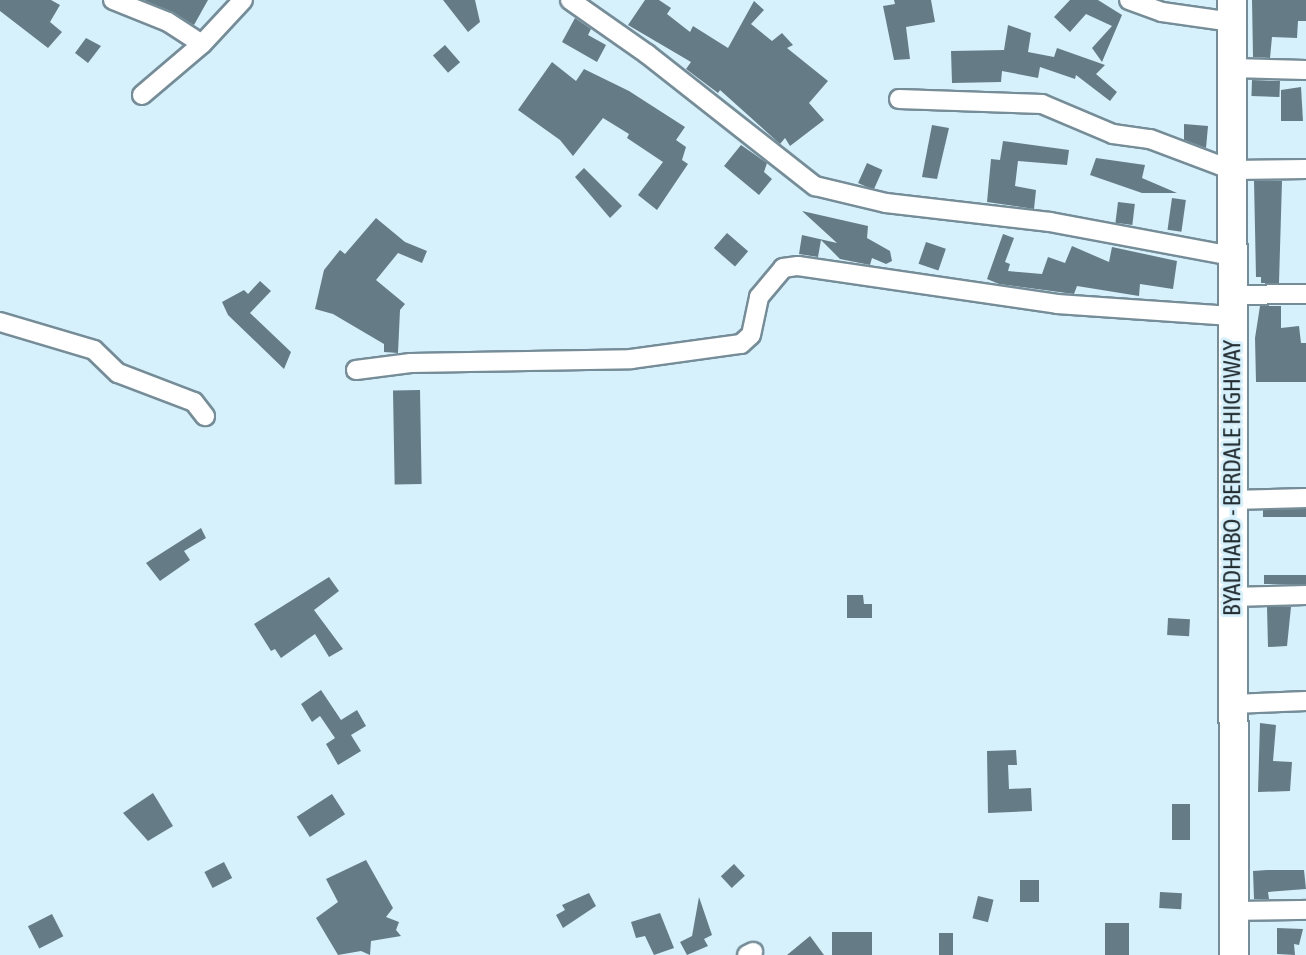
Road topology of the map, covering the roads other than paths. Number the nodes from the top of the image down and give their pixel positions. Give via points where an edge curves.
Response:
1 (113, 0) edge
2 (243, 0) edge
3 (570, 0) edge
4 (1129, 0) edge
5 (1232, 11) edge
6 (202, 44) junction
7 (1232, 68) junction
8 (1306, 69) edge
9 (142, 95) dead end
10 (899, 99) dead end
11 (1306, 169) edge
12 (1232, 170) junction
13 (1232, 256) junction
14 (1306, 294) edge
15 (1232, 305) junction
16 (0, 322) edge
17 (356, 370) dead end
18 (205, 416) dead end
19 (1306, 498) edge
20 (1233, 500) junction
21 (1306, 595) edge
22 (1232, 597) junction
23 (1306, 701) edge
24 (1233, 704) junction
25 (1306, 910) edge
26 (1234, 911) junction
27 (1234, 955) edge

1 - 6 street via 168,22
2 - 6 street
3 - 13 street via 647,54 815,186 886,203 1050,222
4 - 5 street via 1162,12
5 - 7 main road, BYADHABO - BERDALE HIGHWAY
6 - 9 street
7 - 8 street
7 - 12 main road, BYADHABO - BERDALE HIGHWAY
10 - 12 street via 1042,104 1113,134 1150,139
11 - 12 street
12 - 13 main road, BYADHABO - BERDALE HIGHWAY
13 - 15 main road, BYADHABO - BERDALE HIGHWAY
14 - 15 street
15 - 17 street via 1057,304 798,266 783,268 759,297 751,335 741,344 631,359 411,363
15 - 20 main road, BYADHABO - BERDALE HIGHWAY
16 - 18 street via 94,350 118,373 194,402
19 - 20 street
20 - 22 main road, BYADHABO - BERDALE HIGHWAY
21 - 22 street
22 - 24 main road, BYADHABO - BERDALE HIGHWAY
23 - 24 street
24 - 26 main road, BYADHABO - BERDALE HIGHWAY
25 - 26 street
26 - 27 main road, BYADHABO - BERDALE HIGHWAY

